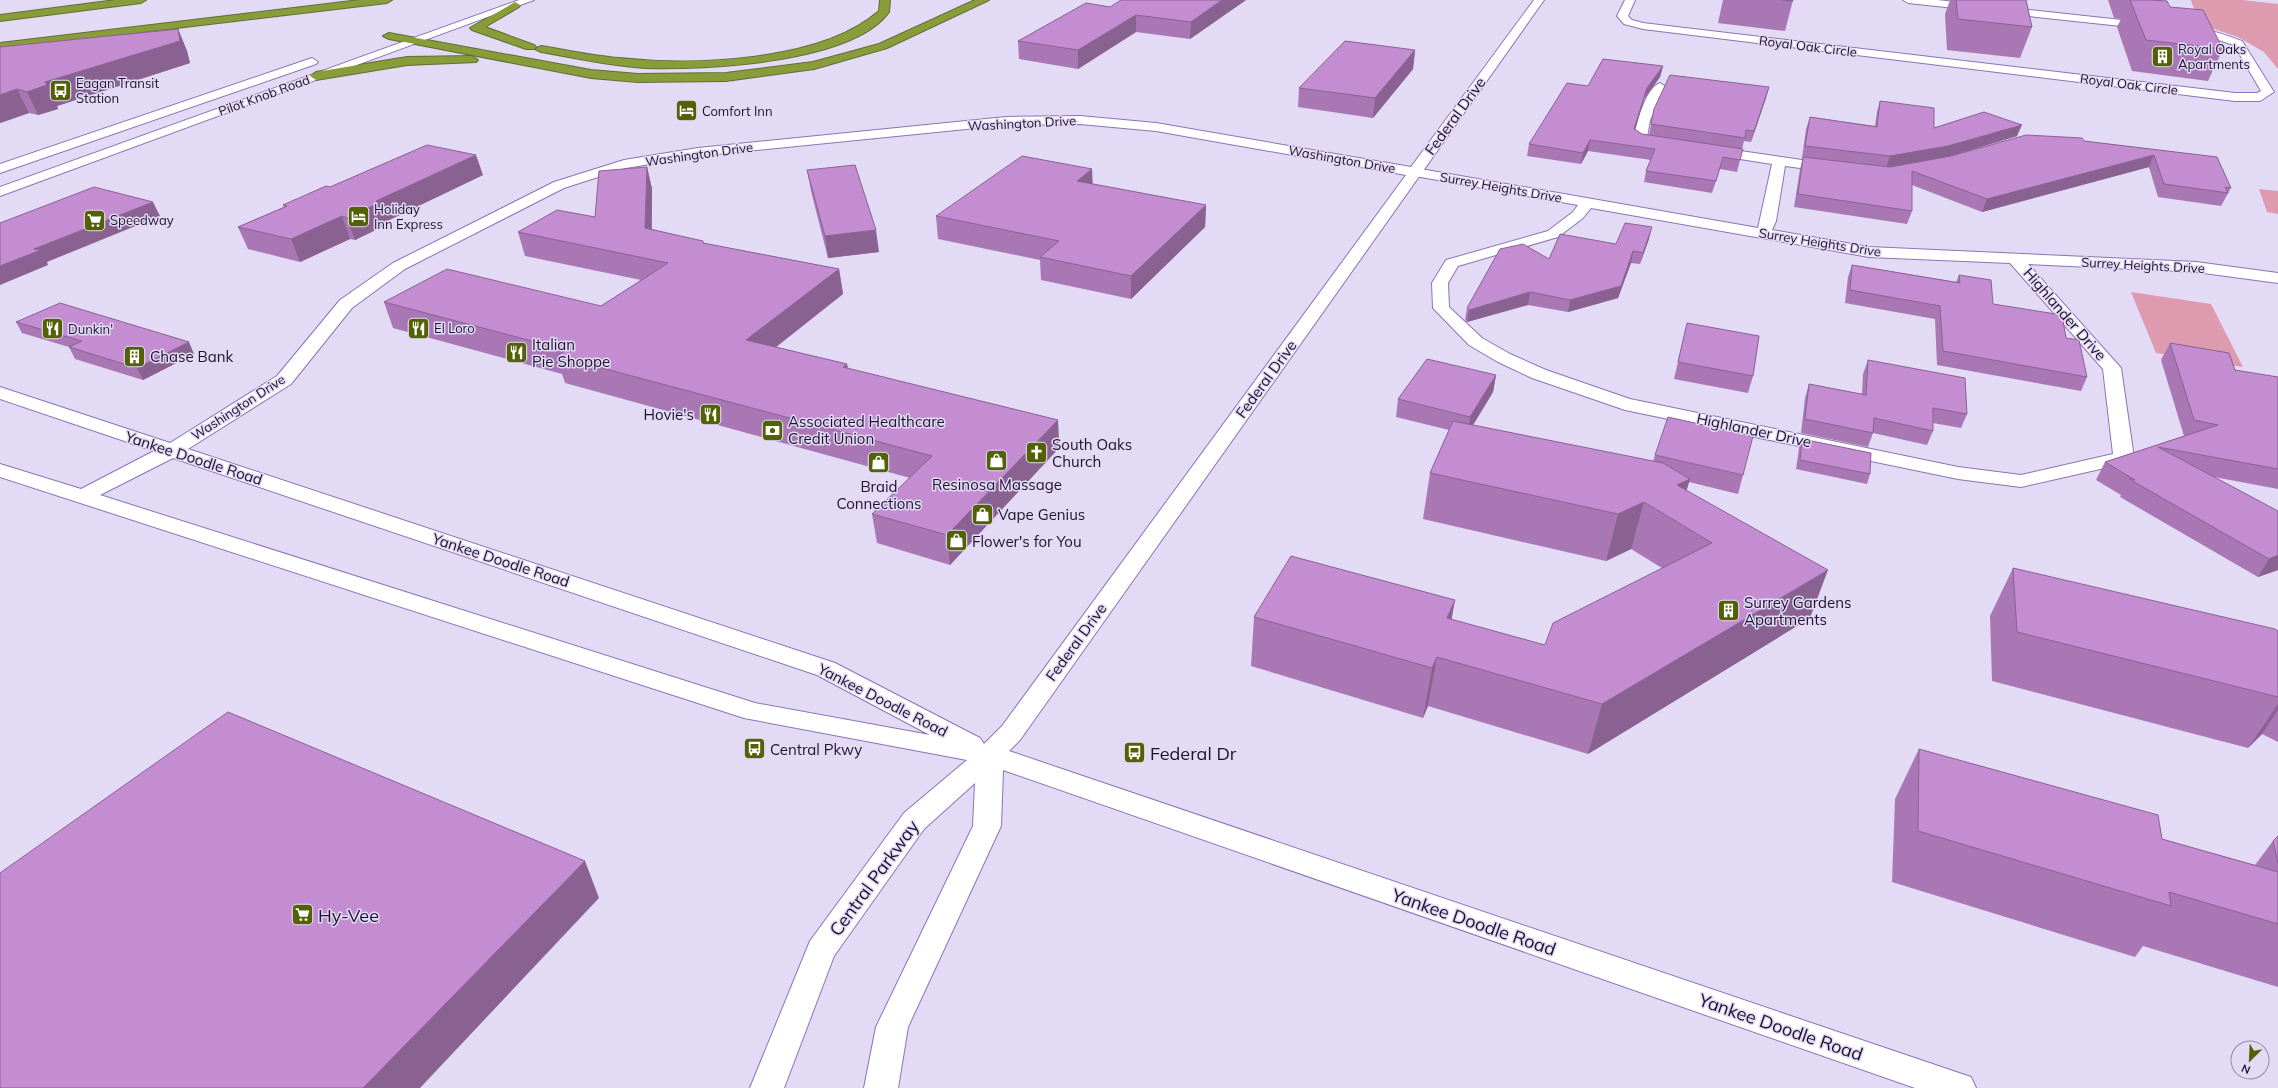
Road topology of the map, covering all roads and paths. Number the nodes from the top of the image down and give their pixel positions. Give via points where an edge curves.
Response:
1 (141, 0) edge
2 (387, 0) edge
3 (529, 0) edge
4 (885, 0) edge
5 (984, 0) edge
6 (1539, 0) edge
7 (1630, 0) edge
8 (1908, 0) edge
9 (515, 5) junction
10 (0, 18) edge
11 (101, 23) dead end
12 (2157, 27) edge
13 (417, 28) joint
14 (2173, 29) edge
15 (440, 32) junction
16 (389, 36) junction
17 (0, 37) edge
18 (415, 40) junction
19 (374, 41) dead end
20 (0, 46) edge
21 (530, 47) junction
22 (321, 59) dead end
23 (535, 62) junction
24 (316, 76) junction
25 (1660, 87) dead end
26 (1679, 146) edge
27 (1702, 150) edge
28 (1779, 161) junction
29 (0, 170) edge
30 (1848, 170) edge
31 (1415, 172) junction
32 (0, 192) edge
33 (1588, 202) junction
34 (1764, 233) junction
35 (2014, 258) junction
36 (2278, 278) edge
37 (0, 393) edge
38 (172, 450) junction
39 (0, 470) edge
40 (81, 498) junction
41 (990, 755) junction
42 (766, 1088) edge
43 (881, 1088) edge
44 (1959, 1088) edge

1 - 10 highway
2 - 20 highway
3 - 9 street, Pilot Knob Road
4 - 21 highway via 884,12 860,30 822,45 747,59 672,64 619,62
5 - 23 highway via 883,46 814,66 772,73 688,79 638,78 591,74
6 - 31 street, Federal Drive
7 - 14 street, Royal Oak Circle via 1622,16 1628,22 1643,26 2235,97 2260,97 2268,92 2238,43 2204,32
8 - 12 street
9 - 15 street, Pilot Knob Road
9 - 21 highway via 476,28
11 - 17 highway
13 - 15 highway
13 - 16 street
15 - 18 street, Pilot Knob Road
15 - 21 highway
16 - 18 highway
16 - 19 street
18 - 23 highway
18 - 24 street, Pilot Knob Road
22 - 29 street, Pilot Knob Road
23 - 24 highway via 407,61
24 - 32 street, Pilot Knob Road
25 - 26 street via 1643,120 1640,140
27 - 28 street
28 - 30 street
28 - 34 street
31 - 33 street, Surrey Heights Drive
31 - 38 street, Washington Drive via 1156,126 1080,120 1006,122 829,139 698,152 624,164 559,185 399,266 346,304 284,380
31 - 41 street, Federal Drive via 1011,733
33 - 34 street, Surrey Heights Drive
33 - 35 street, Highlander Drive via 1578,215 1553,234 1452,263 1440,283 1441,308 1475,341 1504,358 1539,374 1626,404 1958,473 2021,481 2124,458 2112,368
34 - 35 street, Surrey Heights Drive via 1869,252
35 - 36 street, Surrey Heights Drive via 2196,267
37 - 38 street, Yankee Doodle Road
38 - 40 street, Washington Drive
38 - 41 street, Yankee Doodle Road via 826,668
39 - 40 street, Yankee Doodle Road
40 - 41 street, Yankee Doodle Road via 753,712
41 - 42 street, Central Parkway via 914,821 821,950
41 - 43 street via 987,826 892,1027
41 - 44 street, Yankee Doodle Road

